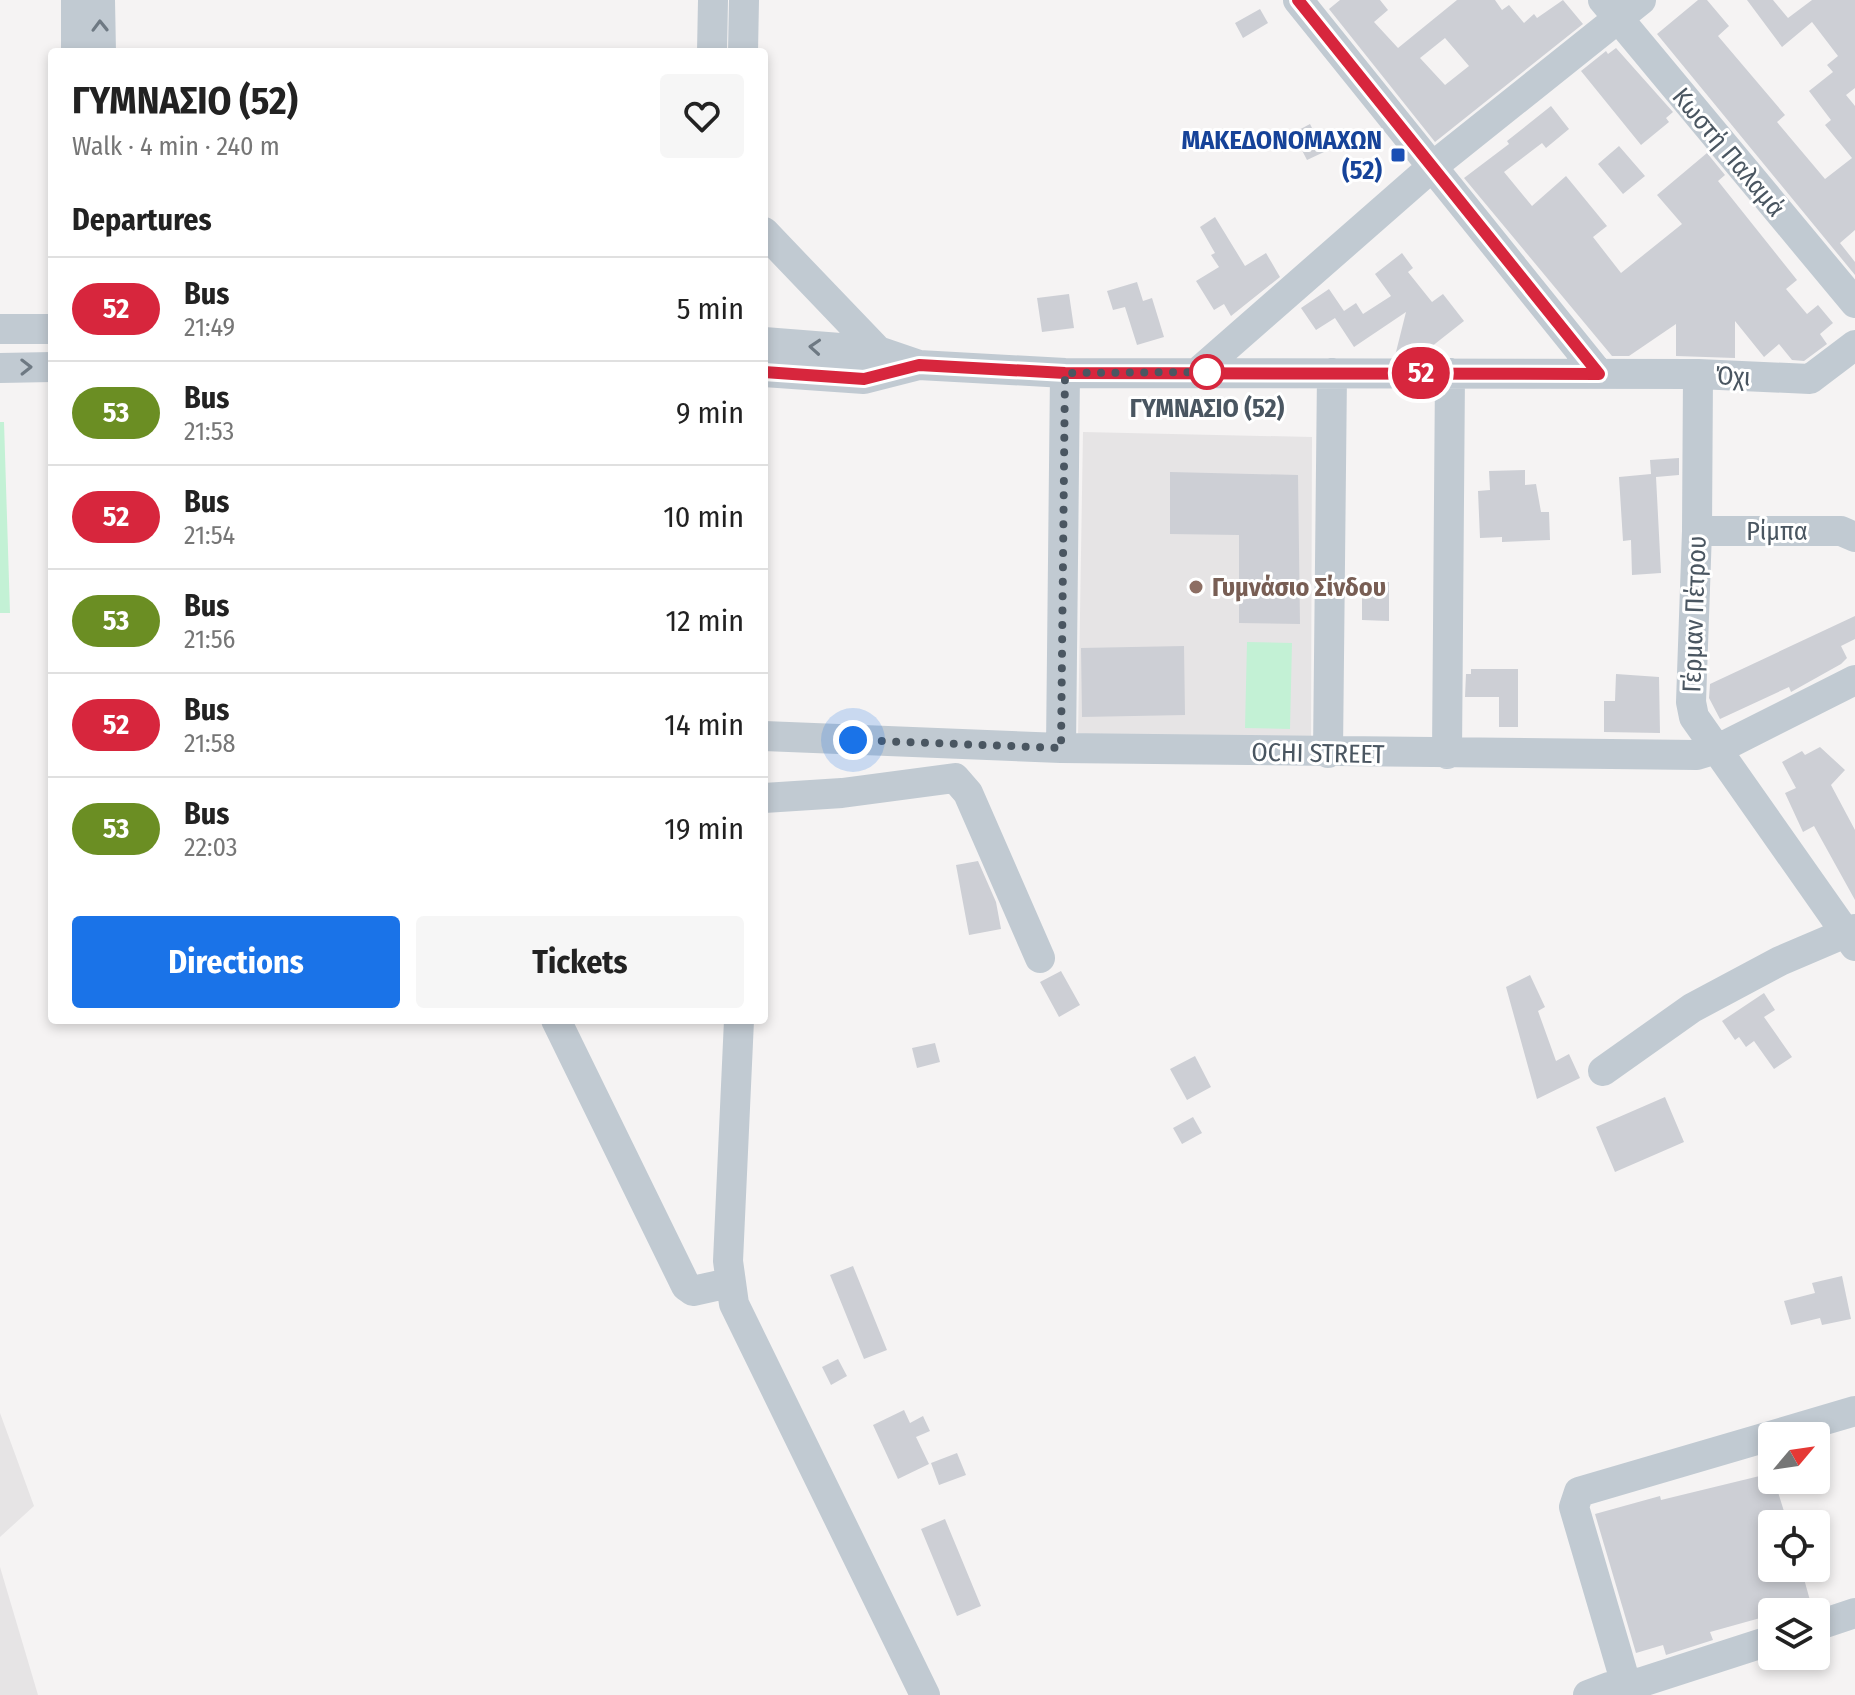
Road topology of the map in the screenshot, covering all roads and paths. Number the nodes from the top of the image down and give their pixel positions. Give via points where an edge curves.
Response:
1 (76, 0) edge
2 (100, 0) edge
3 (1298, 0) edge
4 (1621, 6) edge
5 (713, 9) edge
6 (744, 9) edge
7 (76, 48) edge
8 (101, 48) edge
9 (712, 48) edge
10 (743, 48) edge
11 (1432, 167) junction
12 (768, 236) edge
13 (1855, 303) edge
14 (0, 329) edge
15 (48, 329) edge
16 (768, 342) edge
17 (1855, 345) edge
18 (878, 351) junction
19 (919, 365) junction
20 (48, 367) edge
21 (0, 368) edge
22 (768, 372) edge
23 (1198, 372) junction
24 (1065, 373) junction
25 (1332, 373) junction
26 (1450, 373) junction
27 (1599, 374) junction
28 (1698, 374) junction
29 (1697, 531) junction
30 (1855, 537) edge
31 (1855, 680) edge
32 (768, 736) edge
33 (1061, 748) junction
34 (1720, 748) junction
35 (1328, 753) junction
36 (1447, 754) junction
37 (768, 798) edge
38 (1852, 936) edge
39 (1040, 958) dead end
40 (558, 1024) edge
41 (739, 1024) edge
42 (1603, 1071) dead end
43 (729, 1283) junction
44 (1855, 1411) edge
45 (1855, 1613) edge
46 (1830, 1621) edge
47 (1758, 1644) edge
48 (1626, 1684) junction
49 (925, 1695) edge
50 (1588, 1695) edge

1 - 7 street
8 -> 2 street
3 - 11 street
4 - 11 street
4 - 13 street, Κωστή Παλαμά
5 - 6 street
5 - 9 street
6 - 10 street
11 - 23 street
11 - 27 street
12 - 18 street
14 - 15 street
18 -> 16 street
17 - 28 street, Όχι via 1810,379
18 - 19 street
19 - 22 street via 864,379
19 - 24 street, Όχι
21 -> 20 street
23 - 24 street, Όχι
23 - 25 street, Όχι
24 - 33 street
25 - 26 street, Όχι
25 - 35 street
26 - 27 street, Όχι
26 - 36 street
27 - 28 street, Όχι
28 - 29 street, Γέρμαν Πέτρου
29 - 30 street, Ρίμπα via 1841,531
29 - 34 street, Γέρμαν Πέτρου via 1691,702 1704,732
31 - 34 street, OCHI STREET
32 - 33 street, OCHI STREET
33 - 35 street, OCHI STREET
34 - 36 street, OCHI STREET via 1673,756
34 - 38 street, Γέρμαν Πέτρου
35 - 36 street, OCHI STREET
37 - 39 street via 955,778 968,793
38 - 42 street via 1780,961 1692,1008
40 - 43 street via 686,1286 693,1291
41 - 43 street
43 - 49 street via 734,1304
44 - 48 street via 1579,1492 1574,1507
45 - 46 street
47 - 48 street
48 - 50 street

